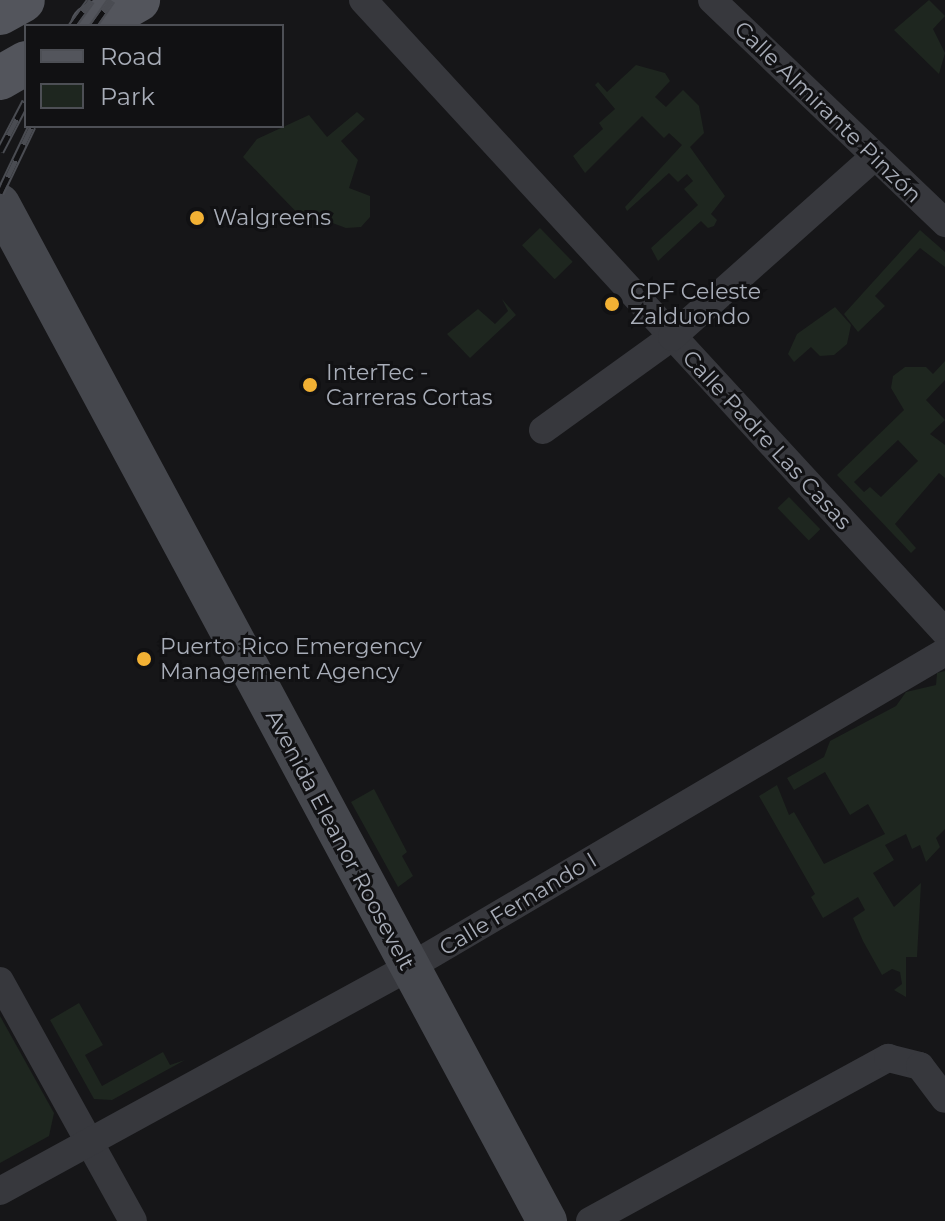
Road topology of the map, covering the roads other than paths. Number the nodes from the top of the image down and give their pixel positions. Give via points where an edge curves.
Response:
1 (23, 0) edge
2 (138, 0) edge
3 (363, 0) edge
4 (712, 0) edge
5 (0, 13) edge
6 (96, 24) edge
7 (24, 64) edge
8 (0, 78) edge
9 (874, 157) junction
10 (0, 204) edge
11 (945, 223) edge
12 (672, 337) junction
13 (543, 430) dead end
14 (945, 632) edge
15 (945, 652) edge
16 (408, 968) junction
17 (0, 981) edge
18 (945, 1099) edge
19 (92, 1142) junction
20 (0, 1191) edge
21 (133, 1221) edge
22 (547, 1221) edge
23 (590, 1221) edge

1 - 5 main road
2 - 6 main road
3 - 12 street, Calle Padre Las Casas
4 - 9 street, Calle Almirante Pinzón
7 - 8 main road
9 - 11 street, Calle Almirante Pinzón
9 - 12 street
10 - 16 street, Avenida Eleanor Roosevelt
12 - 13 street
12 - 14 street, Calle Padre Las Casas
15 - 16 street, Calle Fernando I
16 - 19 street, Calle Fernando I
16 - 22 street, Avenida Eleanor Roosevelt
17 - 19 street
18 - 23 street via 920,1066 888,1058
19 - 20 street, Calle Fernando I
19 - 21 street

